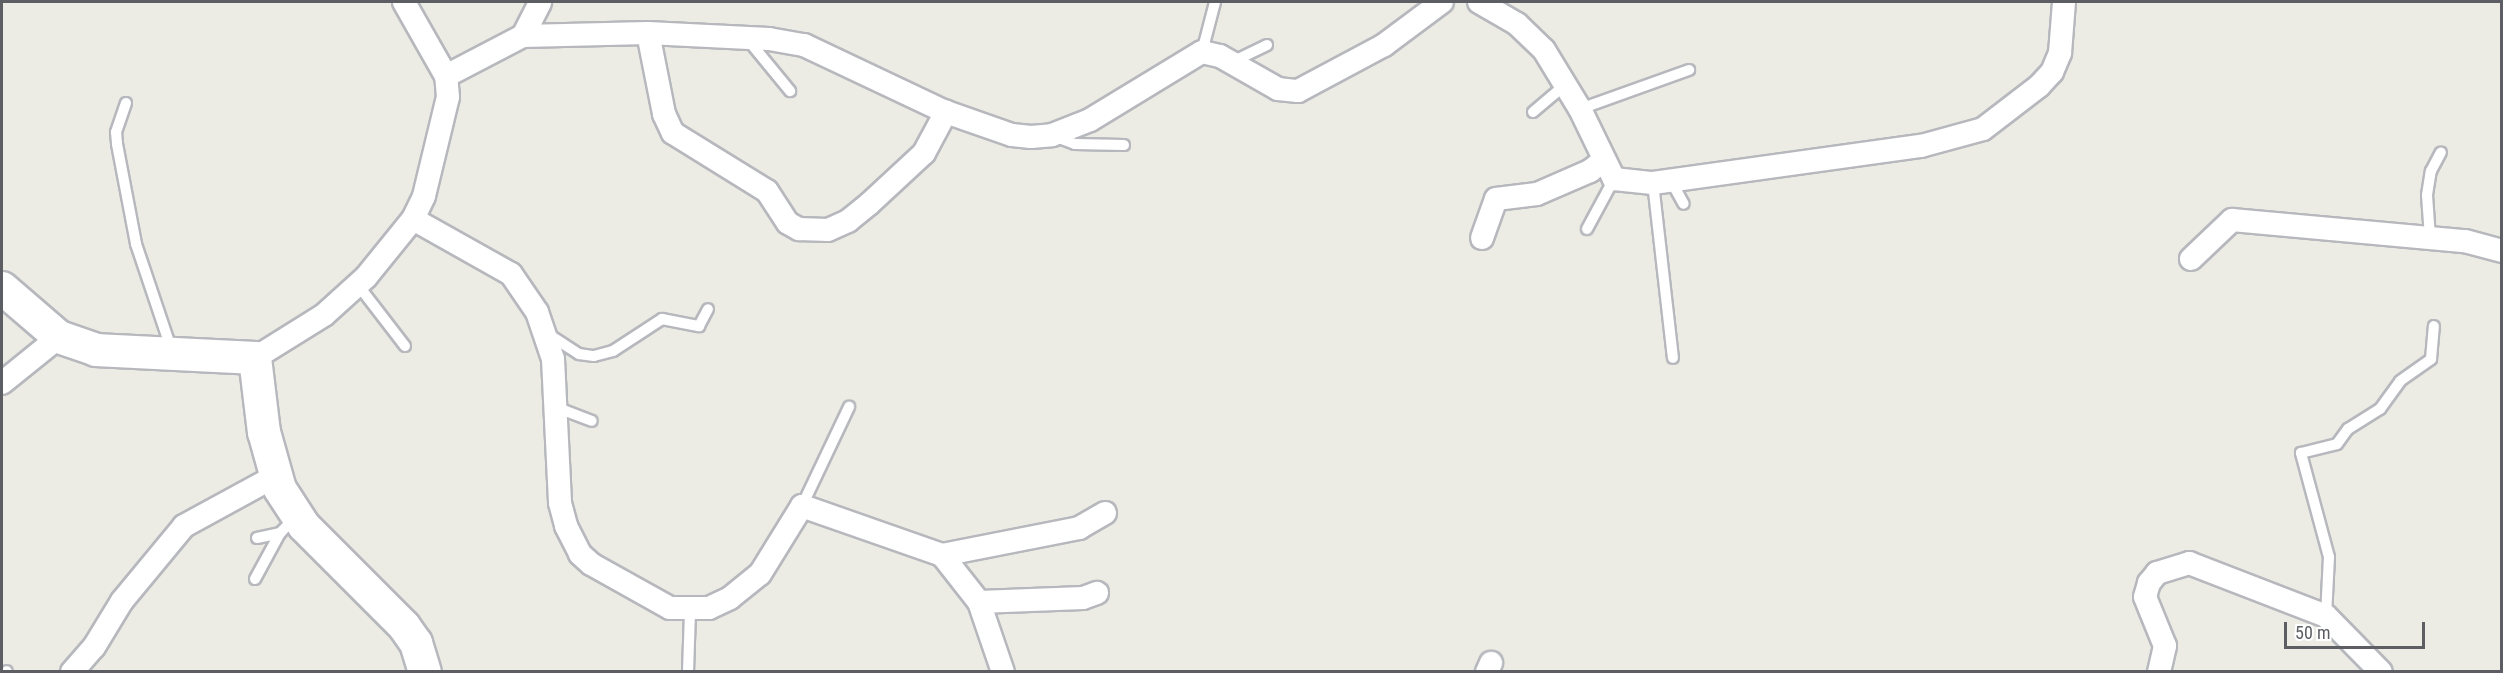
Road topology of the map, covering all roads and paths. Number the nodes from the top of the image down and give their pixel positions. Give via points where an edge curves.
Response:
1 (404, 2) edge
2 (540, 2) edge
3 (1215, 2) edge
4 (1442, 2) edge
5 (1479, 2) edge
6 (2064, 2) edge
7 (648, 33) junction
8 (523, 36) junction
9 (747, 38) junction
10 (1267, 45) dead end
11 (1202, 52) junction
12 (1231, 62) junction
13 (1689, 70) dead end
14 (446, 76) junction
15 (1565, 85) junction
16 (790, 91) dead end
17 (126, 103) dead end
18 (1580, 109) junction
19 (946, 112) junction
20 (1533, 112) dead end
21 (1052, 135) junction
22 (1124, 145) dead end
23 (2441, 152) dead end
24 (1609, 170) junction
25 (1662, 182) junction
26 (1684, 204) dead end
27 (413, 219) junction
28 (1587, 229) dead end
29 (1482, 238) dead end
30 (2430, 238) junction
31 (2502, 251) edge
32 (2192, 259) dead end
33 (358, 285) junction
34 (2, 288) edge
35 (708, 309) dead end
36 (2434, 326) dead end
37 (547, 334) junction
38 (59, 337) junction
39 (405, 346) dead end
40 (173, 354) junction
41 (255, 358) junction
42 (1673, 358) dead end
43 (3, 380) edge
44 (849, 407) dead end
45 (558, 408) junction
46 (591, 422) dead end
47 (274, 477) junction
48 (802, 506) junction
49 (1105, 513) dead end
50 (289, 524) junction
51 (257, 538) dead end
52 (942, 555) junction
53 (255, 579) dead end
54 (1097, 593) dead end
55 (979, 602) junction
56 (690, 611) junction
57 (2326, 616) junction
58 (72, 672) edge
59 (425, 672) edge
60 (688, 672) edge
61 (1003, 672) edge
62 (2159, 672) edge
63 (2381, 672) edge

1 - 14 street
2 - 8 street
3 - 11 lane
4 - 12 street via 1384,45 1299,90 1278,89
5 - 15 street via 1517,24 1537,44
6 - 25 street via 2060,53 2052,72 1983,129 1921,146
7 - 8 street
7 - 9 street
7 - 19 street via 664,114 673,133 767,191 788,223 799,229 828,230 848,221 924,153
8 - 14 street
9 - 16 lane
9 - 19 street via 804,45
10 - 12 lane
11 - 12 street
11 - 21 street via 1090,120
13 - 18 lane
14 - 27 street via 448,97 433,169
15 - 18 street
15 - 20 lane
17 - 40 lane via 116,132 117,144 136,244
18 - 24 street
19 - 21 street via 1012,135
21 - 22 lane via 1075,144
23 - 30 lane via 2431,171 2427,195
24 - 25 street
24 - 28 lane
24 - 29 street via 1590,171 1537,194 1496,199
25 - 26 lane
25 - 42 lane
27 - 33 street
27 - 37 street via 511,274 527,294
30 - 31 street via 2465,241
30 - 32 street via 2232,220
33 - 39 lane
33 - 41 street via 324,315
34 - 38 street
35 - 37 lane via 699,326 662,319 614,351 594,356 579,354
36 - 57 lane via 2431,359 2400,381 2380,409 2348,429 2337,444 2301,453 2329,557
37 - 45 street
38 - 40 street via 119,354
38 - 43 street
40 - 41 street
41 - 47 street
44 - 48 lane
45 - 46 lane
45 - 56 street via 560,503 580,554 670,608
47 - 50 street
47 - 58 street via 184,526 128,593 94,647
48 - 52 street
48 - 56 street via 760,574 748,586 709,608
49 - 52 street via 1079,528
50 - 51 lane
50 - 53 lane
50 - 59 street via 404,626 416,643
52 - 55 street
54 - 55 street via 1083,598
55 - 61 street
56 - 60 lane
57 - 62 street via 2189,563 2172,566 2157,573 2145,597 2164,636
57 - 63 street

